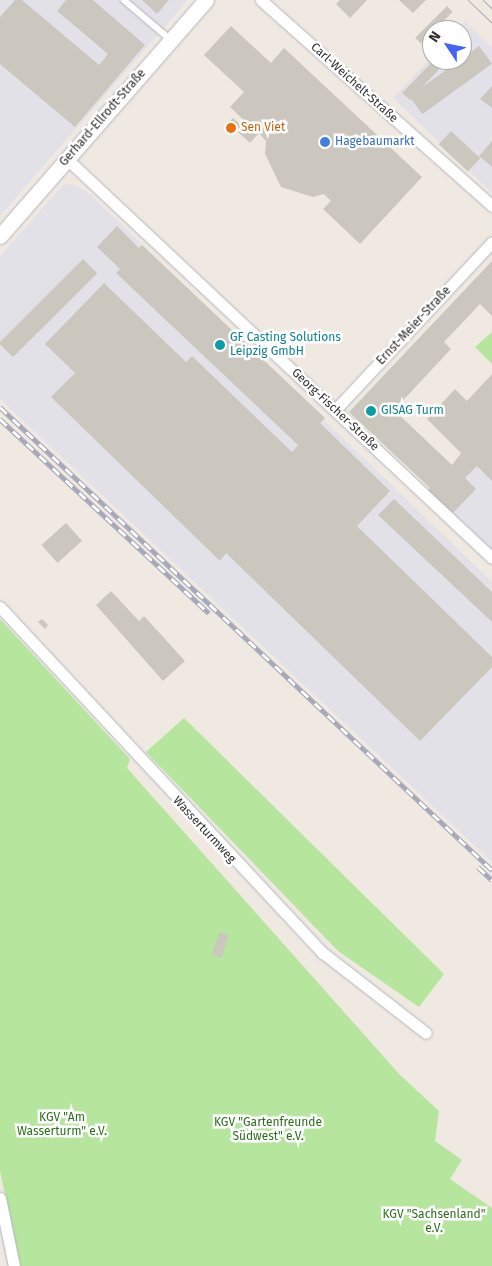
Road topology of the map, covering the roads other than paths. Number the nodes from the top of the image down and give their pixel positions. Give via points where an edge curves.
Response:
1 (124, 0) edge
2 (206, 0) edge
3 (261, 0) edge
4 (171, 41) junction
5 (67, 159) junction
6 (492, 206) edge
7 (0, 236) edge
8 (492, 242) edge
9 (335, 410) junction
10 (492, 558) edge
11 (0, 607) edge
12 (426, 1033) dead end
13 (0, 1198) edge
14 (14, 1266) edge

1 - 4 lane
2 - 4 main road, Gerhard-Ellrodt-Straße
3 - 6 street, Carl-Weichelt-Straße
4 - 5 main road, Gerhard-Ellrodt-Straße
5 - 7 main road, Gerhard-Ellrodt-Straße
5 - 9 street, Georg-Fischer-Straße
8 - 9 street, Ernst-Meier-Straße
9 - 10 street, Georg-Fischer-Straße
11 - 12 street, Wasserturmweg via 323,953
13 - 14 street

